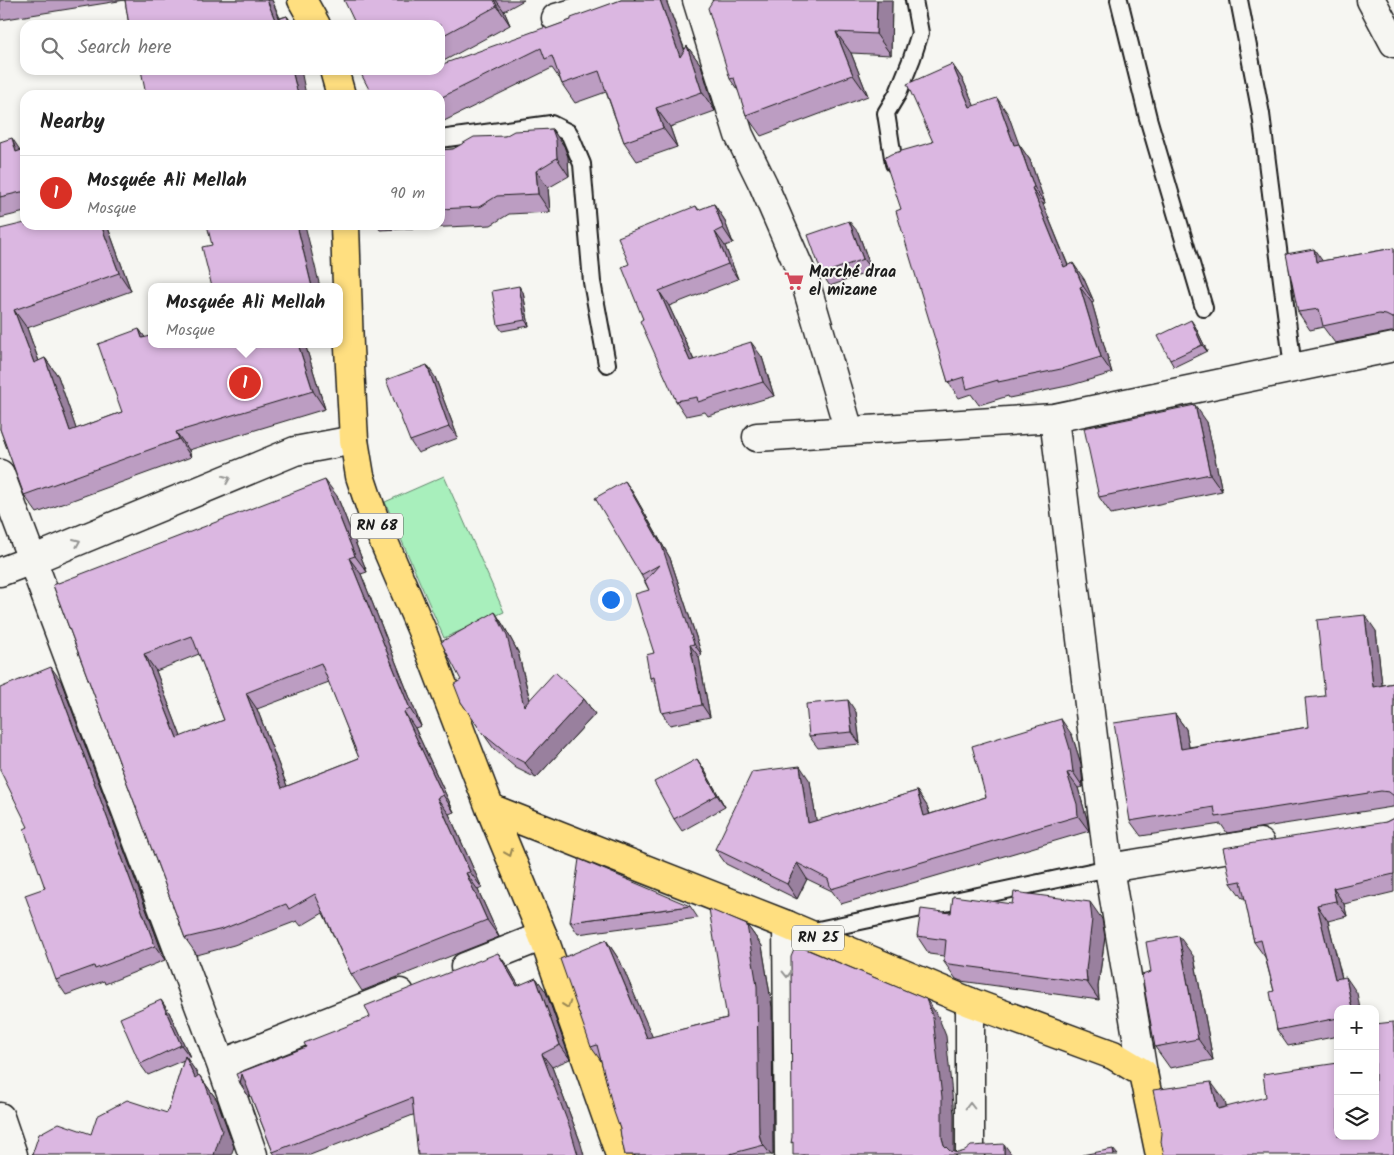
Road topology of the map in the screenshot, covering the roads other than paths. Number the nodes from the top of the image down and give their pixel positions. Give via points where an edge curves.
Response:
1 (302, 0) edge
2 (620, 0) edge
3 (697, 0) edge
4 (914, 0) edge
5 (1119, 0) edge
6 (1239, 0) edge
7 (1371, 0) edge
8 (556, 18) dead end
9 (313, 20) edge
10 (1394, 44) edge
11 (335, 75) edge
12 (339, 90) edge
13 (445, 137) edge
14 (894, 164) edge
15 (345, 230) edge
16 (1204, 308) dead end
17 (1394, 348) edge
18 (608, 364) dead end
19 (1293, 368) junction
20 (1054, 418) junction
21 (849, 431) junction
22 (757, 437) dead end
23 (354, 440) junction
24 (0, 474) edge
25 (32, 560) junction
26 (0, 572) edge
27 (490, 808) junction
28 (1286, 839) edge
29 (1109, 868) junction
30 (795, 929) junction
31 (543, 936) junction
32 (970, 1002) junction
33 (221, 1064) junction
34 (1143, 1073) junction
35 (0, 1117) edge
36 (13, 1155) edge
37 (253, 1155) edge
38 (620, 1155) edge
39 (789, 1155) edge
40 (970, 1155) edge
41 (1160, 1155) edge

1 - 9 main road
2 - 8 street
3 - 21 street via 739,135 805,281
4 - 14 lane via 920,33 898,93 886,113
5 - 16 lane via 1148,118
6 - 19 lane via 1261,114
7 - 10 street
11 - 12 main road
13 - 18 lane via 550,124 569,133 582,164 592,282
15 - 23 main road, RN 68
17 - 19 street
19 - 20 street
20 - 21 street
20 - 29 street
21 - 22 street
25 -> 23 street via 294,451
23 - 27 main road, RN 68 via 360,476 375,522 422,631
24 - 25 street
25 - 26 street
25 - 33 street
27 - 30 main road, RN 25
27 -> 31 main road
28 - 29 street
29 - 30 lane
29 - 34 street
30 - 32 main road, RN 25
30 -> 39 street
31 - 33 street
31 -> 38 main road
32 - 34 main road, RN 25 via 1112,1055
40 -> 32 street
33 - 37 street
34 - 41 main road
35 - 36 street

